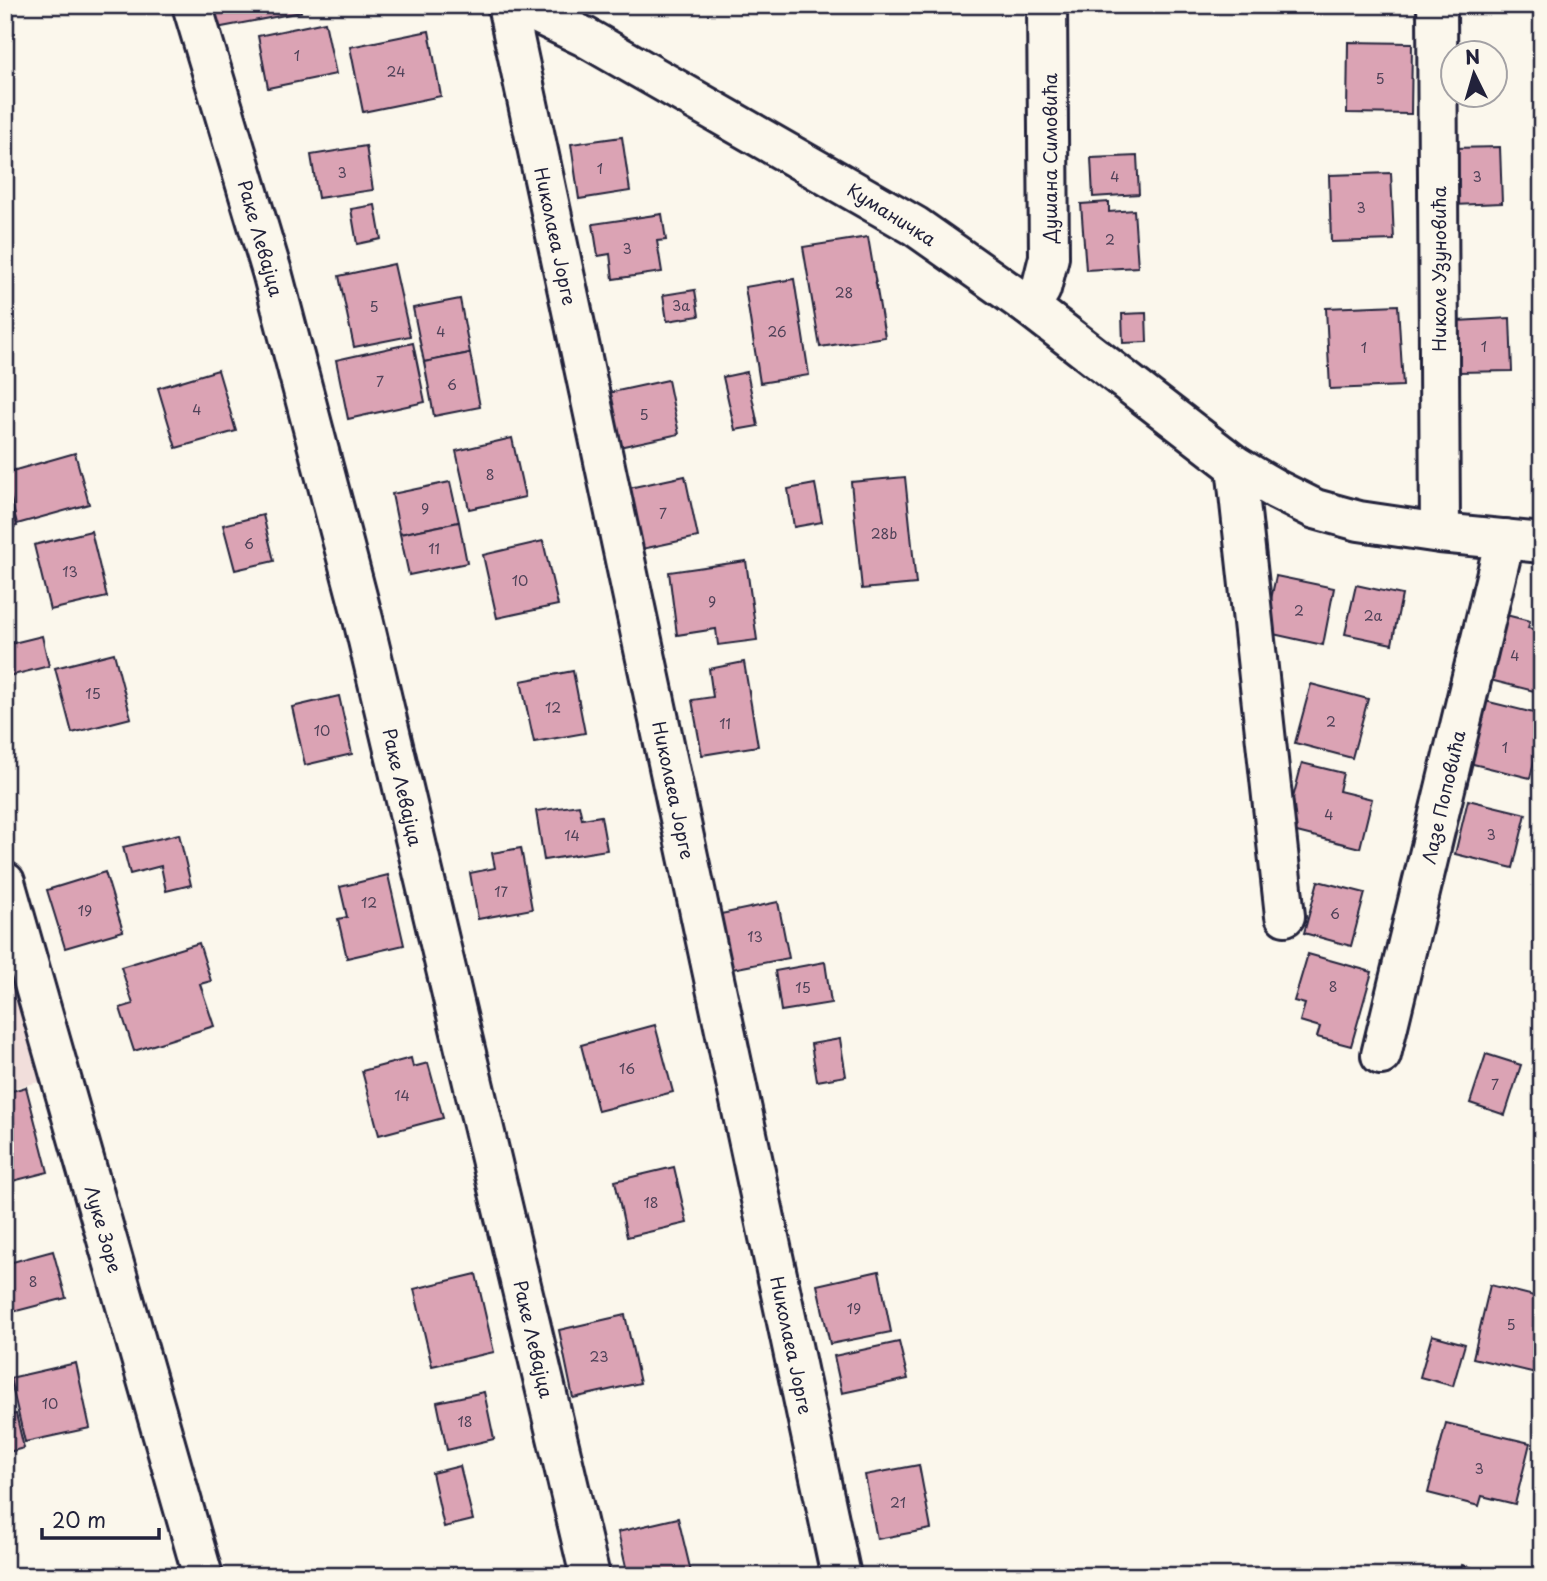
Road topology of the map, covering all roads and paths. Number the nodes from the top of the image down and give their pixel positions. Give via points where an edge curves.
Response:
1 (192, 5) edge
2 (507, 5) edge
3 (519, 5) edge
4 (1047, 5) edge
5 (1437, 5) edge
6 (1030, 307) junction
7 (1237, 466) junction
8 (1440, 533) junction
9 (1504, 539) junction
10 (1542, 543) edge
11 (5, 882) edge
12 (1285, 916) dead end
13 (1381, 1055) dead end
14 (203, 1576) edge
15 (590, 1576) edge
16 (841, 1576) edge

1 - 15 street, Раке Левајца via 272,272 363,619
2 - 16 street, Николаеа Јорге
3 - 6 street, Куманичка via 584,37 915,226
4 - 6 street, Душана Симовића via 1049,257 1041,289
5 - 8 street, Николе Узуновића
6 - 7 street, Куманичка
7 - 8 street, Куманичка via 1315,509
7 - 12 street
8 - 9 street, Куманичка
9 - 10 street, Куманичка
9 - 13 street, Лазе Поповића
11 - 14 street, Луке Зоре

